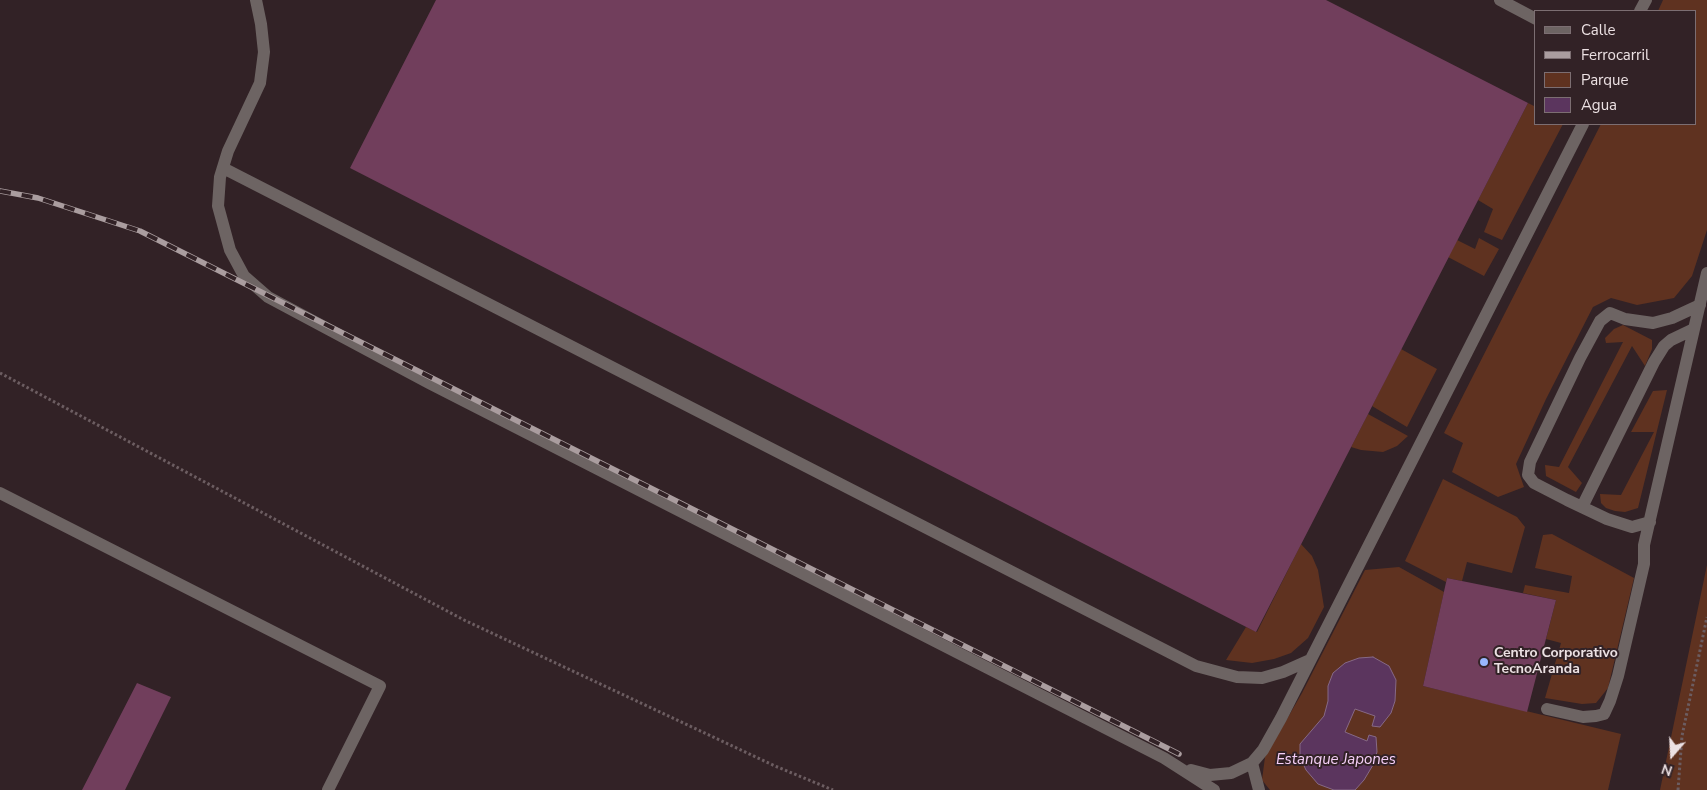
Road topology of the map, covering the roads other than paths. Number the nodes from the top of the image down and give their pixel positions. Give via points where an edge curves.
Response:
1 (256, 0) edge
2 (1500, 0) edge
3 (1534, 17) edge
4 (1582, 125) edge
5 (223, 168) junction
6 (1707, 274) edge
7 (1700, 304) junction
8 (1694, 329) junction
9 (0, 493) edge
10 (1582, 507) junction
11 (1650, 522) junction
12 (1310, 660) junction
13 (1547, 709) dead end
14 (1252, 763) junction
15 (1179, 767) junction
16 (328, 790) edge
17 (1214, 790) edge
18 (1258, 790) edge

1 - 5 lane via 264,52 260,83
2 - 3 lane
4 - 12 lane
5 - 12 lane via 1196,666 1237,677 1262,678
5 - 15 lane via 218,206 230,250 244,276 268,297 429,383
6 - 7 lane
7 - 8 lane
7 - 10 lane via 1653,323 1610,313 1600,321 1530,462 1528,475 1534,483
8 - 10 lane via 1664,346
8 - 11 lane
9 - 16 lane via 380,686
10 - 11 lane via 1632,527
11 - 13 lane via 1644,545 1644,564 1618,676 1604,714 1583,716
12 - 14 lane via 1263,750
14 - 15 lane via 1231,773 1210,775
14 - 18 lane
15 - 17 lane

